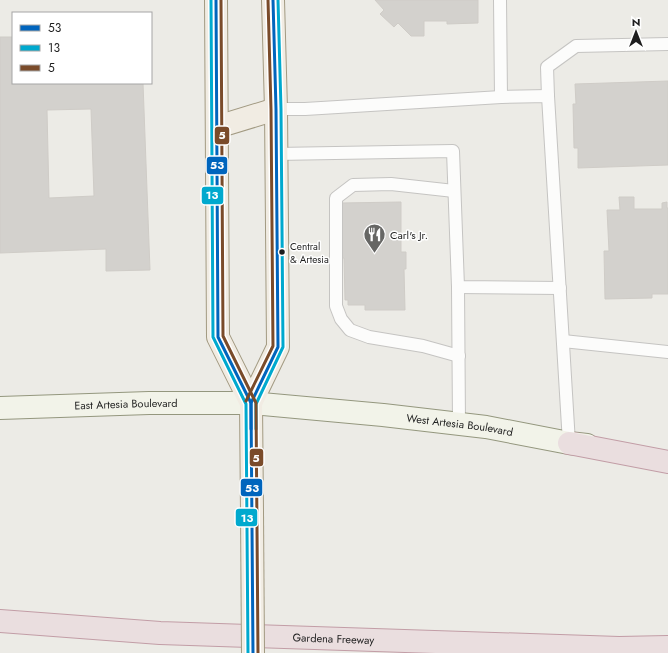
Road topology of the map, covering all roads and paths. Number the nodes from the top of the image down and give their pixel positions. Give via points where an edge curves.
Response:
1 (216, 0) edge
2 (273, 0) edge
3 (500, 0) edge
4 (668, 44) edge
5 (501, 96) junction
6 (548, 96) junction
7 (276, 109) junction
8 (217, 127) junction
9 (276, 154) junction
10 (454, 191) junction
11 (458, 287) junction
12 (560, 288) junction
13 (563, 341) junction
14 (668, 352) edge
15 (459, 356) junction
16 (251, 403) junction
17 (0, 408) edge
18 (459, 424) junction
19 (569, 443) junction
20 (668, 452) edge
21 (668, 462) edge
22 (0, 621) edge
23 (668, 647) edge
24 (253, 653) edge

1 - 8 main road
2 - 7 main road
3 - 5 lane
4 - 6 lane via 576,46 547,67
5 - 6 lane
5 - 7 lane
6 - 12 lane
7 - 8 main road
7 - 9 main road
8 - 16 main road via 218,337
9 - 10 lane via 453,151
9 - 16 main road via 278,347
10 - 11 lane
10 - 15 lane via 391,184 353,185 336,198 336,306 341,319 350,330 369,337 423,346
11 - 12 lane
11 - 15 lane
12 - 13 lane
13 - 14 lane
13 - 19 lane
15 - 18 lane
16 - 17 main road, East Artesia Boulevard via 149,403
16 - 18 main road, West Artesia Boulevard
16 - 24 main road, bridge
18 - 19 main road, West Artesia Boulevard
19 - 20 main road, West Artesia Boulevard
19 - 21 highway
22 - 23 highway, Gardena Freeway via 160,634 611,648

